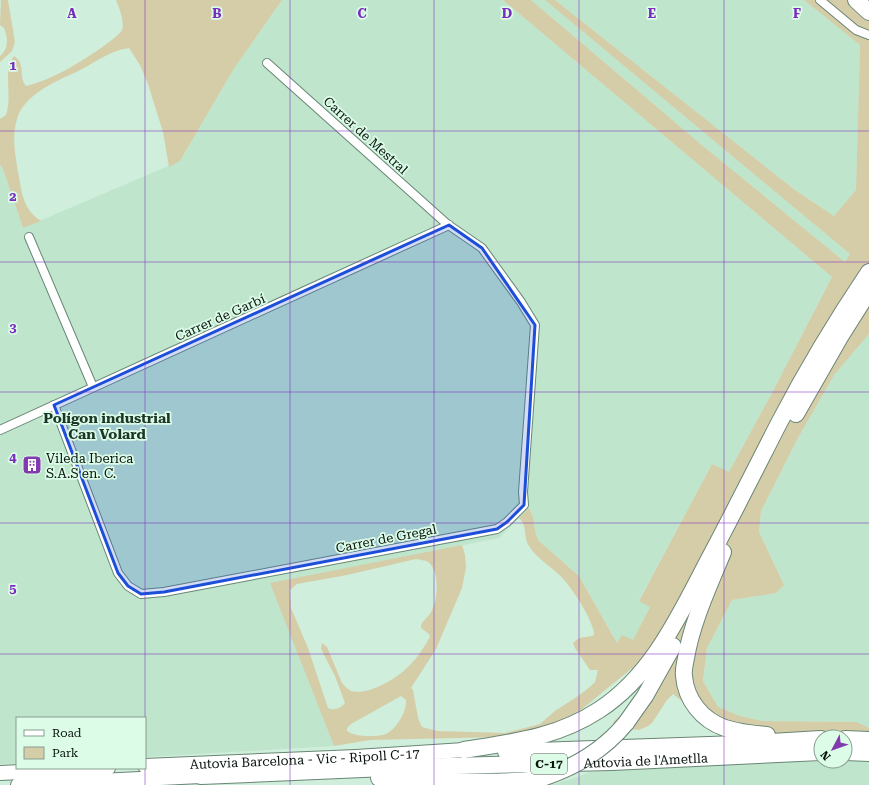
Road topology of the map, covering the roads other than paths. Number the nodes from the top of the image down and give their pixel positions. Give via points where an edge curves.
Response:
1 (820, 0) edge
2 (856, 0) edge
3 (869, 12) edge
4 (869, 35) edge
5 (267, 63) dead end
6 (449, 225) junction
7 (29, 238) dead end
8 (869, 264) edge
9 (869, 272) edge
10 (869, 291) edge
11 (840, 314) junction
12 (93, 387) junction
13 (54, 405) junction
14 (0, 430) edge
15 (723, 552) junction
16 (853, 740) edge
17 (869, 740) edge
18 (813, 742) edge
19 (813, 743) edge
20 (813, 744) edge
21 (464, 750) junction
22 (853, 752) edge
23 (869, 752) edge
24 (146, 766) edge
25 (86, 769) edge
26 (0, 773) edge
27 (278, 773) junction
28 (201, 776) joint
29 (18, 785) edge

1 - 4 street via 856,30
2 - 3 highway
5 - 6 street, Carrer de Mestral
6 - 12 street, Carrer de Garbí
6 - 13 street, Carrer de Gregal via 482,248 535,325 524,505 497,529 164,592 141,594 128,586 118,573
7 - 12 street
8 - 11 highway
9 - 11 highway
10 - 15 highway via 790,424 745,515
11 - 21 highway via 787,408 692,591 648,665 609,703 571,725 537,738
12 - 13 street, Carrer de Garbí
13 - 14 street, Carrer de Garbí
15 - 18 highway via 687,650 684,675 691,701 700,713 724,728
15 - 27 highway, bridge via 645,696 626,723 606,744 565,770 539,779 486,783
16 - 17 highway
19 - 21 highway, Autovia de l'Ametlla / C-17 via 498,752
20 - 27 highway, Autovia de l'Ametlla / C-17 via 612,762
21 - 24 highway, Autovia Barcelona - Vic - Ripoll C-17 / C-17
22 - 23 highway
25 - 26 highway
27 - 28 highway, Autovia Barcelona - Vic - Ripoll C-17 / C-17
28 - 29 highway, Autovia Barcelona - Vic - Ripoll C-17 / C-17

